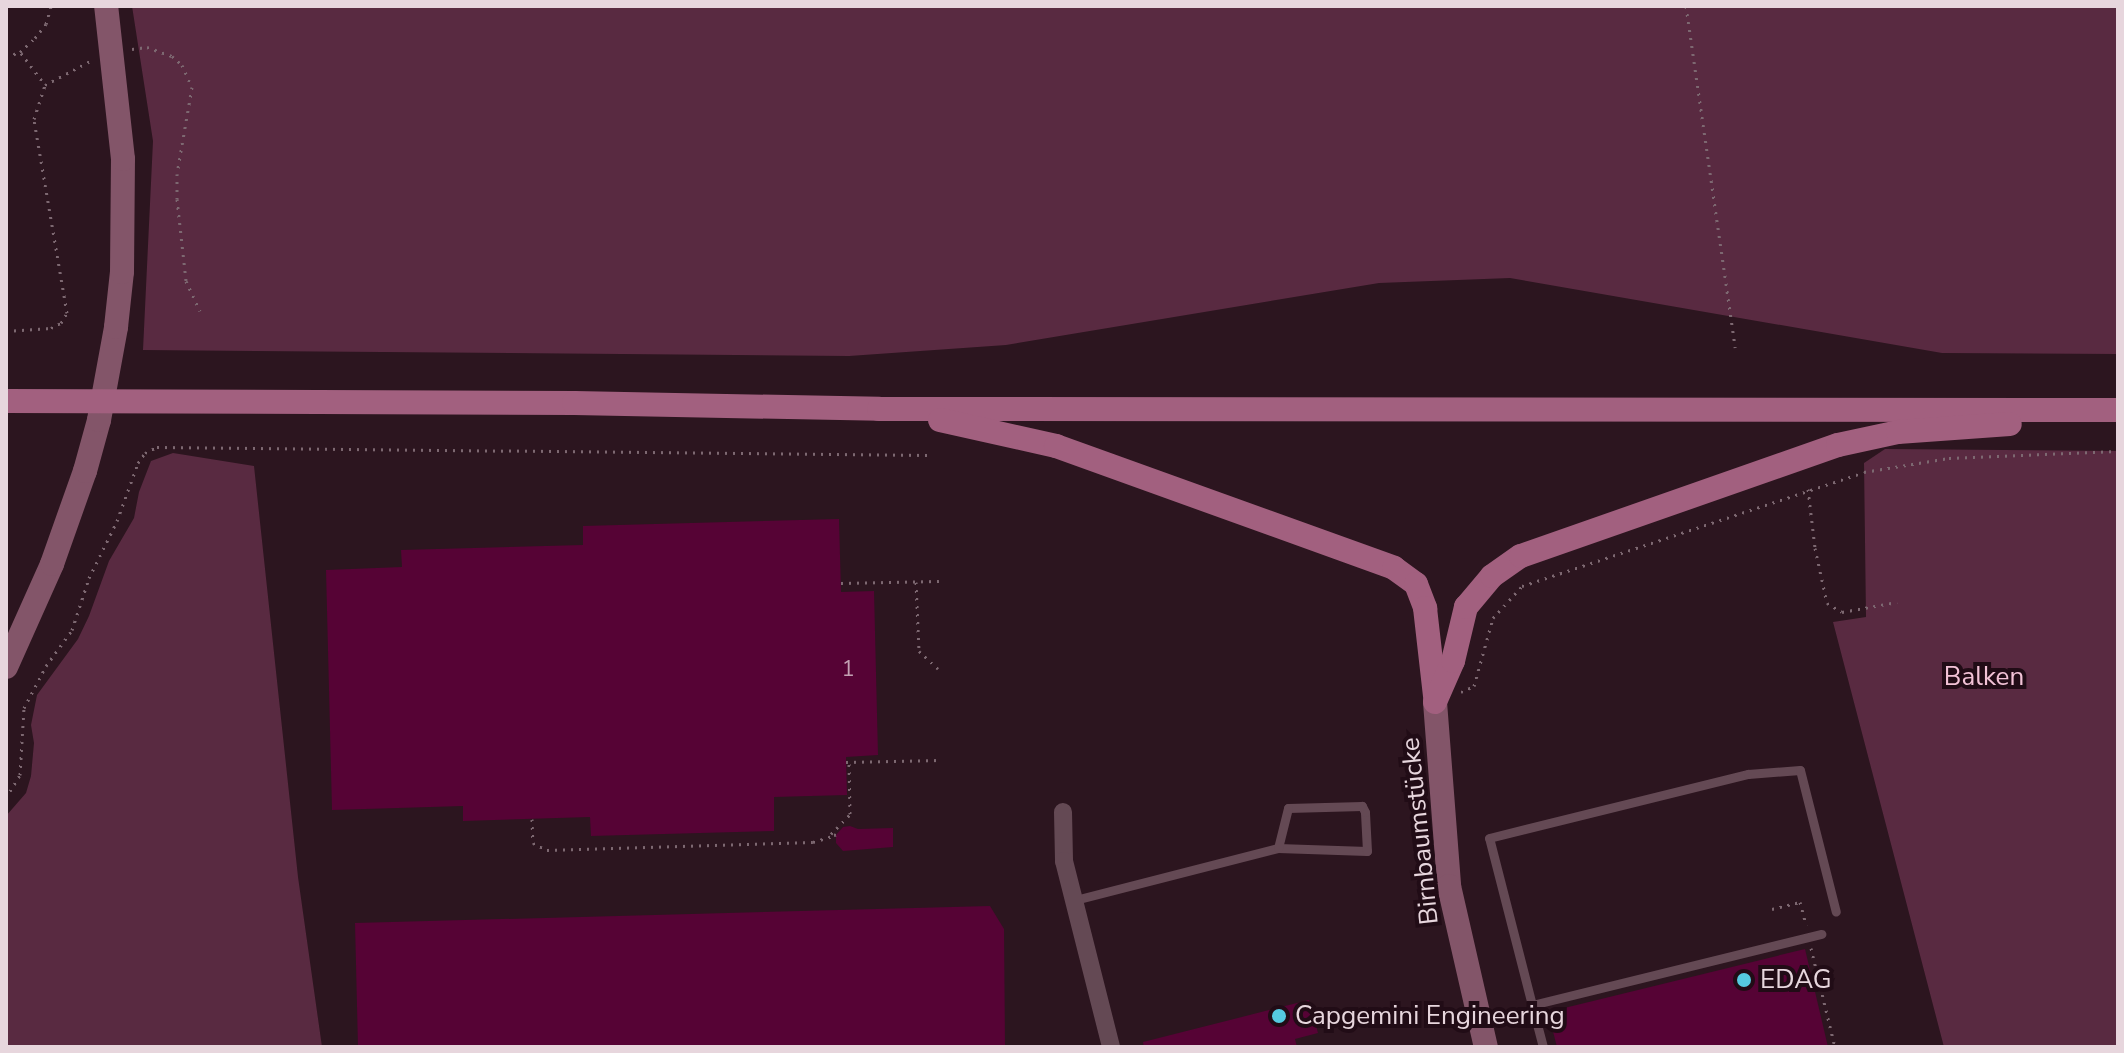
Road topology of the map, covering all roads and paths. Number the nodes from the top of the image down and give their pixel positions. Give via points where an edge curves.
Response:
1 (51, 6) edge
2 (106, 6) edge
3 (1686, 6) edge
4 (20, 52) junction
5 (113, 52) junction
6 (6, 57) edge
7 (45, 85) junction
8 (200, 311) dead end
9 (6, 331) edge
10 (1735, 347) dead end
11 (6, 401) edge
12 (879, 409) junction
13 (2118, 410) edge
14 (2118, 416) edge
15 (2118, 451) edge
16 (928, 455) dead end
17 (1808, 489) junction
18 (939, 581) dead end
19 (916, 582) junction
20 (841, 583) dead end
21 (1897, 602) dead end
22 (6, 667) edge
23 (938, 669) dead end
24 (1435, 702) junction
25 (941, 760) dead end
26 (6, 798) edge
27 (1063, 812) dead end
28 (532, 819) dead end
29 (1278, 848) junction
30 (1075, 900) junction
31 (1772, 909) dead end
32 (1836, 912) dead end
33 (1821, 934) dead end
34 (1808, 937) junction
35 (1532, 1005) junction
36 (1111, 1047) edge
37 (1486, 1047) edge
38 (1543, 1047) edge
39 (1835, 1047) edge

1 - 4 path via 46,24
2 - 5 street
3 - 10 path
4 - 6 path
4 - 7 path
5 - 7 path
5 - 8 path via 160,50 189,76 192,104 177,199 186,281
5 - 22 street via 124,215 116,327 99,420 52,564
7 - 9 path via 34,119 67,313 51,328
11 - 12 main road
12 - 13 main road
12 - 24 main road via 1056,446 1394,568 1416,584 1425,608
14 - 24 main road via 1898,432 1838,445 1521,556 1492,576 1466,607 1453,661
15 - 17 path via 1949,458 1864,472
16 - 26 path via 157,447 138,463 72,630 24,708 20,775
17 - 21 path via 1827,603 1842,612
17 - 24 path via 1522,586 1493,618 1474,686
18 - 19 path
19 - 20 path
19 - 23 path via 919,651
24 - 37 street, Birnbaumstücke via 1449,886
25 - 28 path via 847,762 850,814 831,834 836,835 813,842 547,850 533,843
27 - 30 street via 1064,861
29 - 29 lane via 1367,851 1365,812 1362,806 1288,808
29 - 30 lane
30 - 36 street
31 - 34 path via 1800,902
32 - 35 lane via 1800,770 1748,774 1489,838
33 - 34 lane
34 - 35 lane
34 - 39 path
35 - 38 lane

